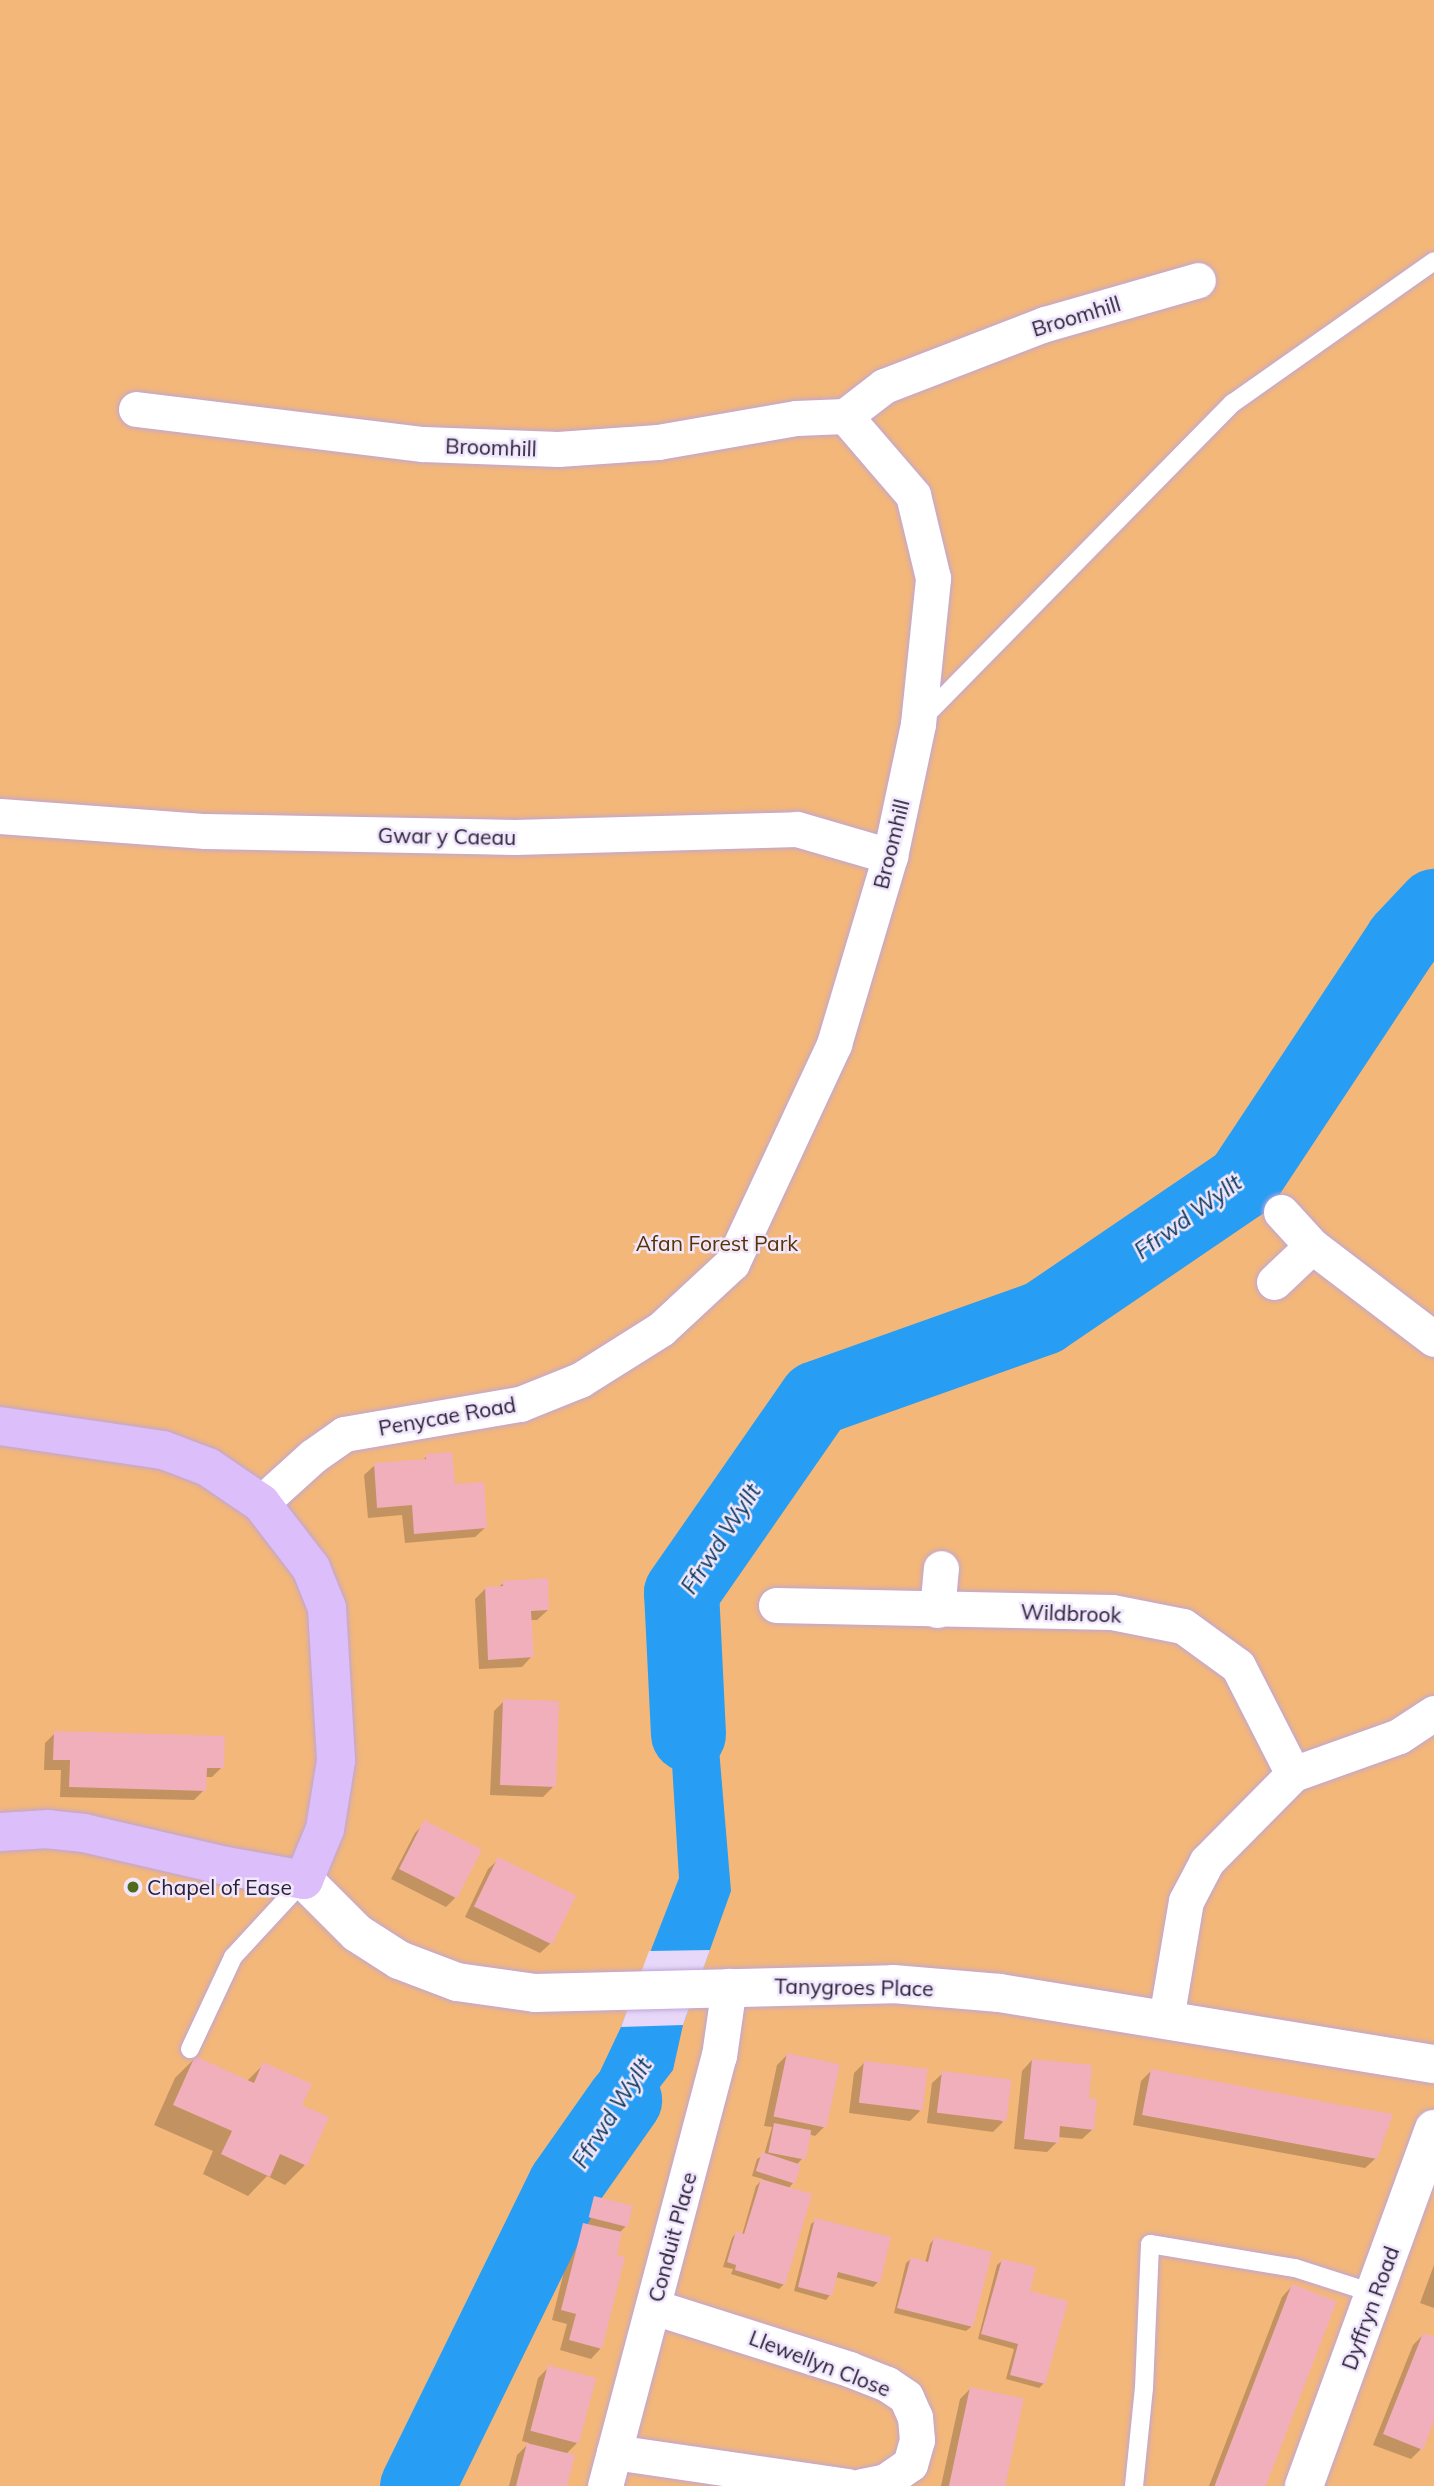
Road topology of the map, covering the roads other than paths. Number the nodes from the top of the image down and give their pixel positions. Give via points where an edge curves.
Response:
1 (1434, 261) edge
2 (1198, 280) dead end
3 (136, 409) dead end
4 (845, 416) junction
5 (918, 724) junction
6 (0, 816) edge
7 (890, 856) junction
8 (834, 1044) joint
9 (1281, 1212) dead end
10 (1312, 1246) junction
11 (1274, 1282) dead end
12 (1434, 1339) edge
13 (0, 1426) edge
14 (261, 1503) junction
15 (941, 1568) dead end
16 (776, 1605) dead end
17 (937, 1609) junction
18 (1434, 1713) edge
19 (1293, 1774) junction
20 (0, 1832) edge
21 (304, 1880) junction
22 (713, 1988) junction
23 (1166, 2019) junction
24 (190, 2049) dead end
25 (1434, 2064) edge
26 (1434, 2129) edge
27 (1376, 2294) junction
28 (654, 2307) junction
29 (614, 2452) junction
30 (605, 2486) edge
31 (848, 2486) edge
32 (862, 2486) edge
33 (1134, 2486) edge
34 (1304, 2486) edge

1 - 5 lane via 1233,403
2 - 4 street, Broomhill via 1045,324 884,386
3 - 4 street, Broomhill via 423,444 558,449 658,442 796,418
4 - 5 street, Broomhill via 913,495 933,578
5 - 7 street, Broomhill
6 - 7 street, Gwar y Caeau via 205,831 515,837 797,830
7 - 8 street, Broomhill
8 - 14 street, Penycae Road via 733,1263 661,1329 580,1380 520,1404 344,1434
9 - 10 street
10 - 11 street
10 - 12 street
13 - 14 main road via 163,1450 208,1467
14 - 21 main road via 311,1568 327,1608 336,1761 325,1829
15 - 17 street
16 - 17 street, Wildbrook
17 - 19 street, Wildbrook via 1112,1612 1183,1626 1238,1666
18 - 19 street via 1399,1736
19 - 23 street via 1207,1861 1186,1900
20 - 21 main road via 48,1829 84,1833
21 - 22 street, Tanygroes Place via 357,1933 399,1960 457,1982 535,1993
21 - 24 lane via 233,1957
22 - 23 street, Tanygroes Place via 893,1984 1000,1993
22 - 28 street, Conduit Place via 719,2056
23 - 25 street, Tanygroes Place
26 - 27 street, Dyffryn Road
27 - 33 lane via 1295,2268 1150,2244 1144,2388
27 - 34 street, Dyffryn Road
28 - 29 street, Conduit Place
28 - 32 street, Llewellyn Close via 849,2370 887,2384 906,2397 915,2417 917,2440 910,2464 887,2482
29 - 30 street, Conduit Place
29 - 31 street

